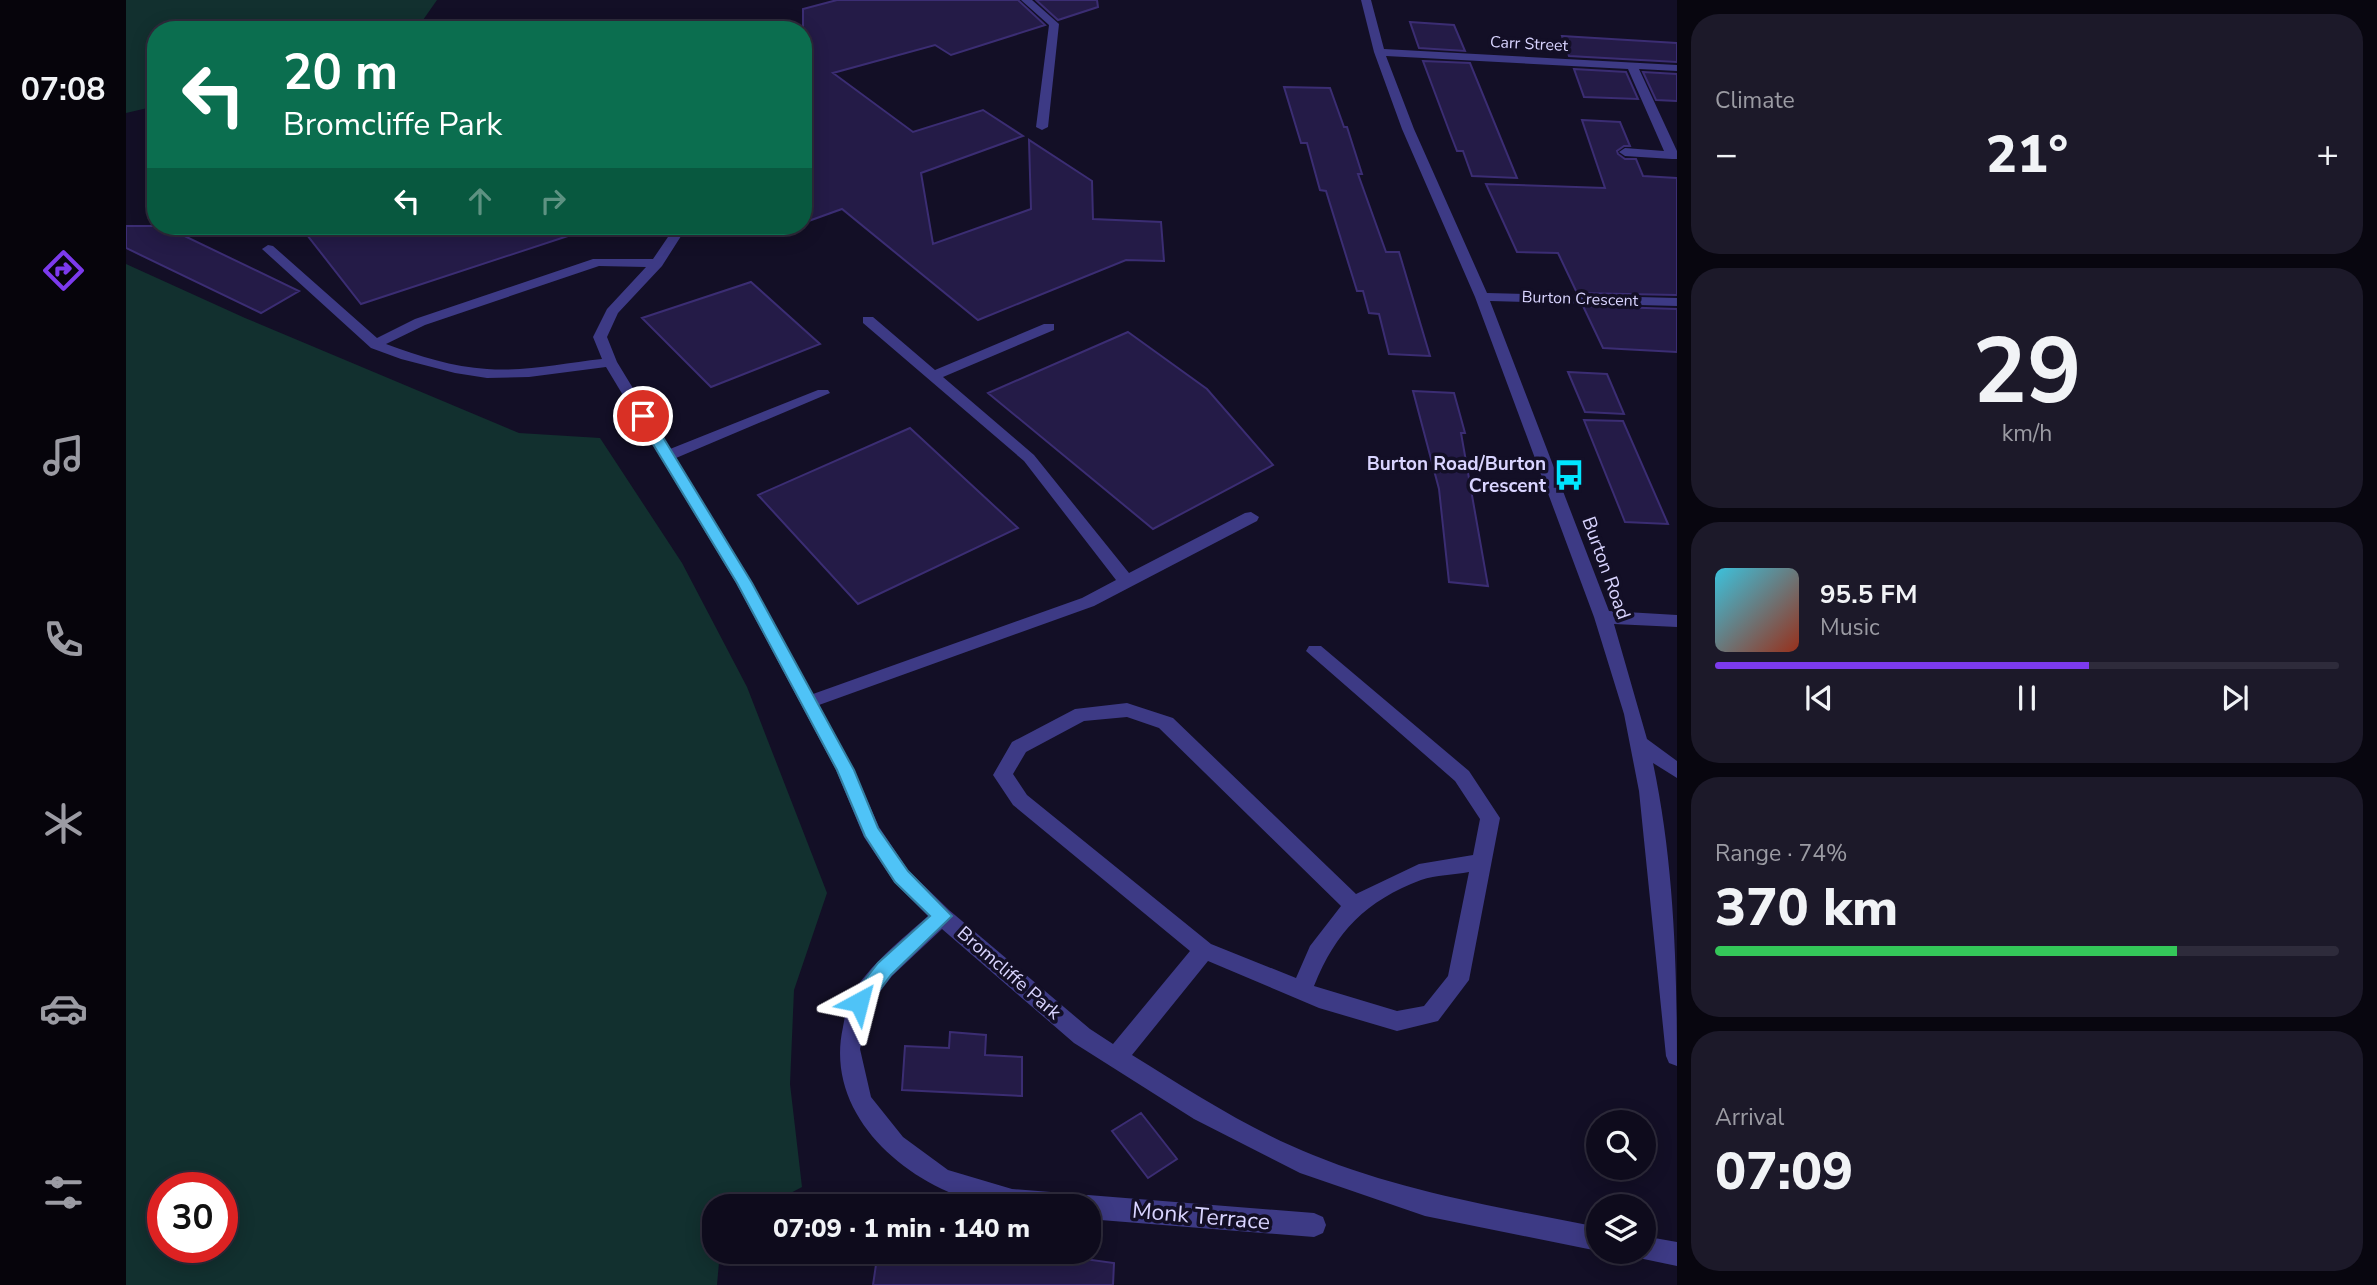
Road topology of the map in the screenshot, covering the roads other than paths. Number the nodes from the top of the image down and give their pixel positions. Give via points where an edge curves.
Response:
1 (1026, 0) edge
2 (1366, 0) edge
3 (1379, 52) junction
4 (1632, 65) junction
5 (1677, 68) edge
6 (1042, 127) dead end
7 (1625, 152) dead end
8 (1674, 155) edge
9 (676, 235) edge
10 (268, 249) dead end
11 (657, 263) junction
12 (1482, 297) junction
13 (1677, 302) edge
14 (869, 320) dead end
15 (1049, 327) dead end
16 (376, 345) junction
17 (610, 362) junction
18 (933, 376) junction
19 (823, 393) dead end
20 (667, 456) junction
21 (1251, 517) dead end
22 (1127, 582) junction
23 (1603, 617) junction
24 (1677, 621) edge
25 (1315, 651) dead end
26 (809, 702) junction
27 (1641, 744) junction
28 (1677, 771) edge
29 (1481, 862) junction
30 (1354, 905) junction
31 (942, 916) junction
32 (1204, 950) junction
33 (1302, 990) junction
34 (1677, 1056) edge
35 (1116, 1057) junction
36 (991, 1194) edge
37 (1101, 1208) edge
38 (1314, 1225) dead end
39 (1586, 1237) edge
40 (1656, 1250) edge
41 (1677, 1254) edge

1 - 6 street via 1054,24
2 - 3 street, Burton Road
3 - 4 street, Carr Street
3 - 12 street, Burton Road
4 - 5 street, Carr Street
4 - 8 street
7 - 8 street
9 - 11 street
10 - 16 street
11 - 16 street via 598,262 420,322
11 - 17 street, Bromcliffe Park via 612,312 600,337
12 - 13 street, Burton Crescent
12 - 23 street, Burton Road
14 - 18 street
15 - 18 street
16 - 17 street via 473,372 501,374
17 - 20 street, Bromcliffe Park
18 - 22 street via 1029,458
19 - 20 street
20 - 26 street, Bromcliffe Park
21 - 22 street
22 - 26 street via 1088,602
23 - 24 street
23 - 27 street, Burton Road
25 - 29 street via 1462,776 1490,818
26 - 31 street, Bromcliffe Park via 871,831 901,876
27 - 28 street
27 - 34 street, Burton Road
29 - 30 street via 1419,872
29 - 33 street via 1458,980 1430,1014 1397,1021
30 - 32 street via 1166,723 1127,710 1081,714 1019,747 1003,775 1020,800
30 - 33 street via 1317,952
31 - 35 street, Bromcliffe Park via 1083,1036
31 - 36 street via 884,969 859,1002 849,1049 861,1102 895,1145 942,1178
32 - 33 street
32 - 35 street
35 - 39 street, Bromcliffe Park via 1202,1111 1308,1165 1425,1204
37 - 38 street, Monk Terrace
40 - 41 street

